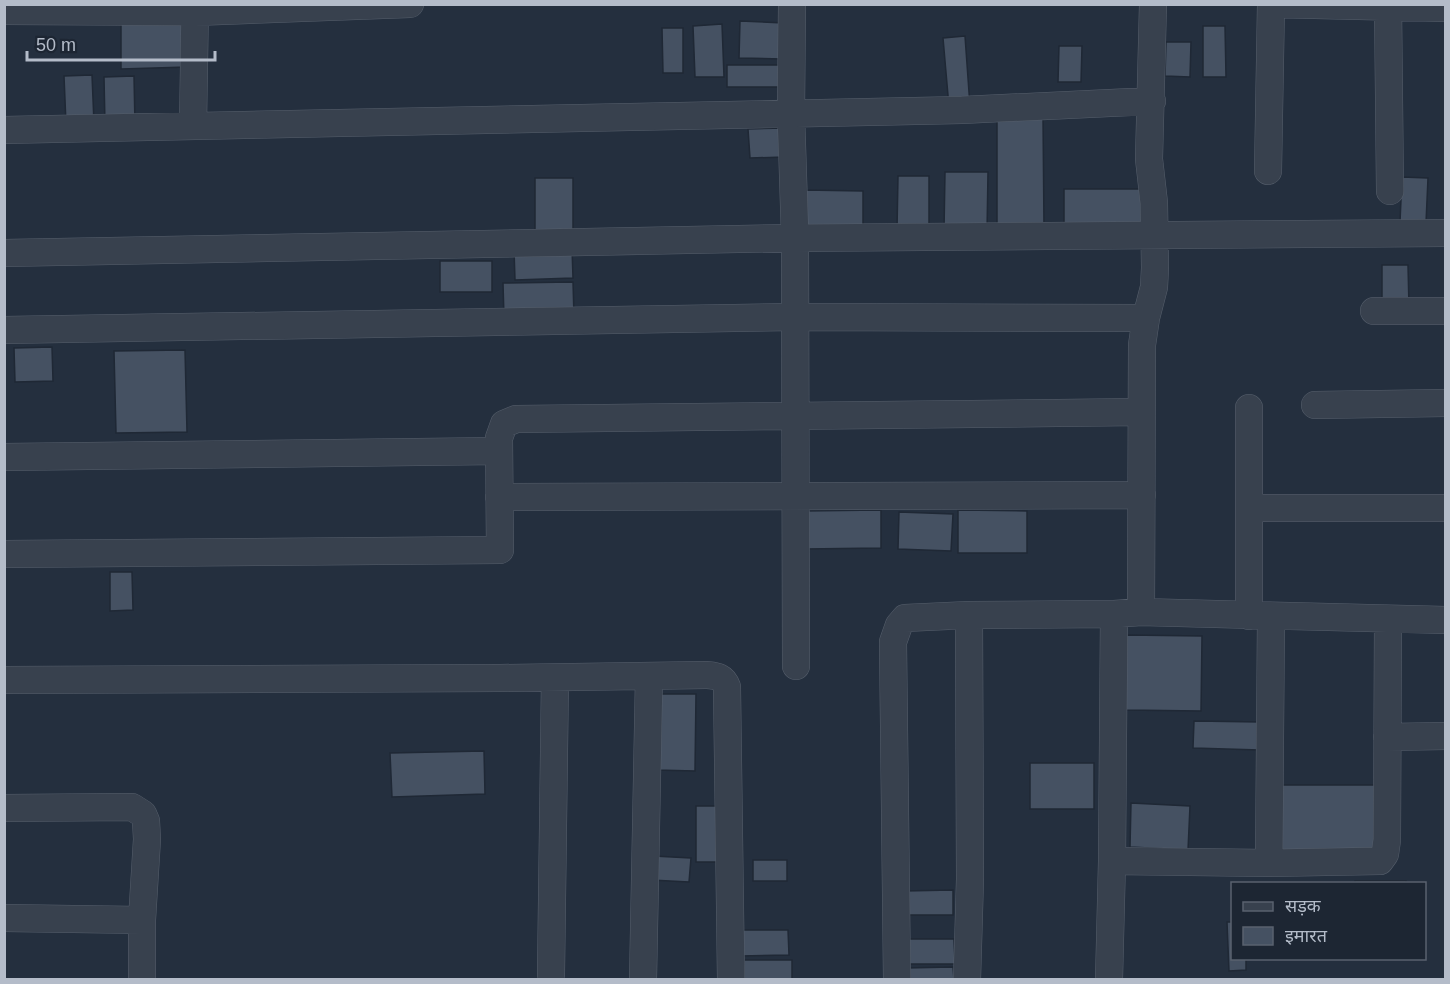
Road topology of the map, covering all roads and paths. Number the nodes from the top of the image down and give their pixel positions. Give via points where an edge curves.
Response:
1 (410, 4) edge
2 (792, 4) edge
3 (1153, 4) edge
4 (1388, 7) edge
5 (195, 8) edge
6 (1446, 8) edge
7 (4, 11) edge
8 (1152, 101) junction
9 (791, 113) junction
10 (193, 125) junction
11 (4, 130) edge
12 (1268, 171) dead end
13 (1390, 191) dead end
14 (1446, 233) edge
15 (1154, 234) junction
16 (795, 238) junction
17 (4, 253) edge
18 (1374, 311) dead end
19 (1446, 311) edge
20 (795, 317) junction
21 (1146, 318) junction
22 (4, 330) edge
23 (1446, 403) edge
24 (1315, 405) dead end
25 (1249, 408) dead end
26 (1141, 412) junction
27 (795, 416) junction
28 (499, 452) junction
29 (4, 457) edge
30 (1142, 495) junction
31 (795, 496) junction
32 (499, 497) junction
33 (1250, 508) junction
34 (1446, 508) edge
35 (4, 554) edge
36 (1141, 612) junction
37 (1114, 614) junction
38 (969, 615) junction
39 (1260, 616) junction
40 (1388, 620) junction
41 (1446, 620) edge
42 (796, 666) dead end
43 (649, 676) junction
44 (555, 678) junction
45 (4, 680) edge
46 (1446, 735) edge
47 (1387, 737) junction
48 (4, 808) edge
49 (1112, 861) junction
50 (1269, 863) junction
51 (4, 918) edge
52 (142, 920) junction
53 (551, 974) dead end
54 (142, 980) edge
55 (643, 980) edge
56 (731, 980) edge
57 (897, 980) edge
58 (968, 980) edge
59 (1109, 980) edge

1 - 5 street
2 - 9 street
3 - 8 street
4 - 6 street
4 - 12 street via 1271,4
4 - 13 street
5 - 7 street
5 - 10 street
8 - 9 street
8 - 15 street via 1149,159
9 - 10 street
9 - 16 street
10 - 11 street
14 - 15 street
15 - 16 street
15 - 21 street via 1154,287
16 - 17 street
16 - 20 street
18 - 19 street
20 - 21 street
20 - 22 street
20 - 27 street
21 - 26 street
23 - 24 street
25 - 33 street
26 - 27 street
26 - 30 street
27 - 28 street via 516,419 500,430
27 - 31 street
28 - 29 street
28 - 32 street
30 - 31 street
30 - 36 street
31 - 32 street
31 - 42 street
32 - 35 street via 500,550
33 - 34 street
33 - 39 street
36 - 37 street
36 - 39 street
37 - 38 street
37 - 49 street
38 - 57 street via 905,618 894,634
38 - 58 street
39 - 40 street
39 - 50 street
40 - 41 street
40 - 47 street
43 - 44 street
43 - 55 street
43 - 56 street via 714,676 721,677 727,687
44 - 45 street
44 - 53 street
46 - 47 street
47 - 50 street via 1387,840 1380,861
48 - 52 street via 137,809 146,820 147,839
49 - 50 street
49 - 59 street
51 - 52 street
52 - 54 street

